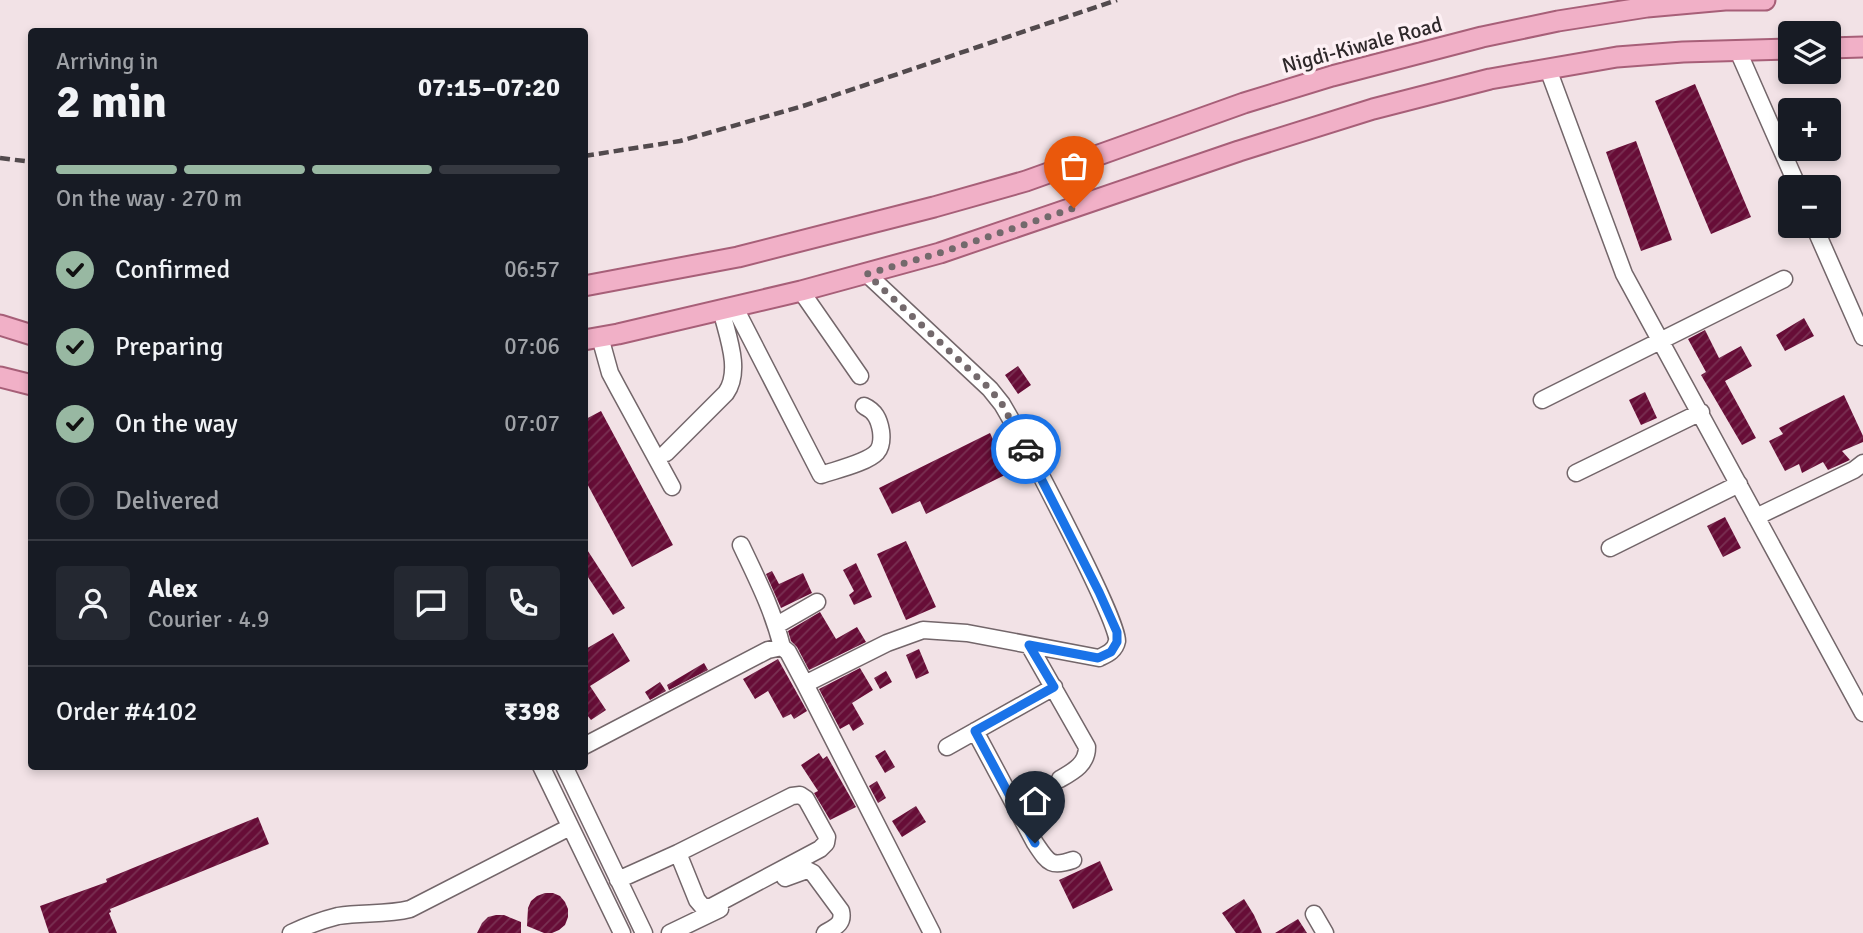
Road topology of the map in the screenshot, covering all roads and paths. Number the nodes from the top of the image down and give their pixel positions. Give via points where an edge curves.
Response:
1 (1765, 0) edge
2 (1863, 47) edge
3 (1841, 48) edge
4 (1778, 49) edge
5 (1738, 51) junction
6 (1548, 69) junction
7 (1793, 175) edge
8 (1819, 238) edge
9 (867, 274) junction
10 (1784, 279) dead end
11 (588, 285) edge
12 (800, 291) junction
13 (728, 308) junction
14 (0, 325) edge
15 (28, 334) edge
16 (1863, 337) edge
17 (592, 338) edge
18 (1661, 340) junction
19 (860, 376) dead end
20 (0, 377) edge
21 (28, 384) edge
22 (1542, 400) dead end
23 (864, 406) dead end
24 (1701, 412) junction
25 (666, 453) dead end
26 (1863, 463) edge
27 (1576, 473) dead end
28 (1739, 484) junction
29 (672, 487) dead end
30 (1756, 517) junction
31 (741, 545) dead end
32 (1610, 548) dead end
33 (817, 602) dead end
34 (777, 625) junction
35 (1029, 645) junction
36 (782, 647) junction
37 (805, 684) junction
38 (1054, 687) junction
39 (1863, 712) edge
40 (975, 731) junction
41 (588, 744) edge
42 (947, 747) dead end
43 (543, 770) edge
44 (566, 770) edge
45 (1060, 779) dead end
46 (570, 827) junction
47 (678, 853) junction
48 (1073, 860) dead end
49 (618, 880) junction
50 (1314, 914) dead end
51 (291, 933) edge
52 (622, 933) edge
53 (643, 933) edge
54 (670, 933) edge
55 (825, 933) edge
56 (932, 933) edge
57 (1325, 933) edge

1 - 11 main road, Nigdi-Kiwale Road via 1647,7 1423,51 1244,103 1026,181 738,257
2 - 3 main road
4 - 5 main road
5 - 6 main road via 1617,57
5 - 7 street
6 - 9 main road via 1373,109
6 - 18 street via 1624,274
8 - 16 street
9 - 12 main road
9 - 35 street via 1002,404 1117,632 1111,652 1098,658
10 - 18 street
12 - 13 main road
12 - 19 street
13 - 17 main road
13 - 23 street via 821,475 865,460 881,446 880,422 873,410
13 - 25 street via 734,369 730,387
14 - 15 main road
17 - 29 street
18 - 22 street
18 - 24 street
20 - 21 main road
24 - 27 street
24 - 28 street
26 - 30 street
28 - 30 street
28 - 32 street
30 - 39 street
31 - 34 street
33 - 34 street
34 - 36 street
35 - 37 street via 967,633 923,631 887,643
35 - 38 street
36 - 37 street
36 - 41 street via 768,650
37 - 56 street
38 - 40 street
38 - 45 street via 1087,747 1078,769
40 - 42 street
40 - 48 street via 1043,854 1056,864
43 - 46 street
44 - 49 street
46 - 51 street via 410,909 339,916
46 - 52 street
47 - 47 street via 800,795 827,837 820,849 711,907 703,907 697,900
47 - 49 street
49 - 53 street
50 - 57 street
54 - 55 street via 807,870 843,917

